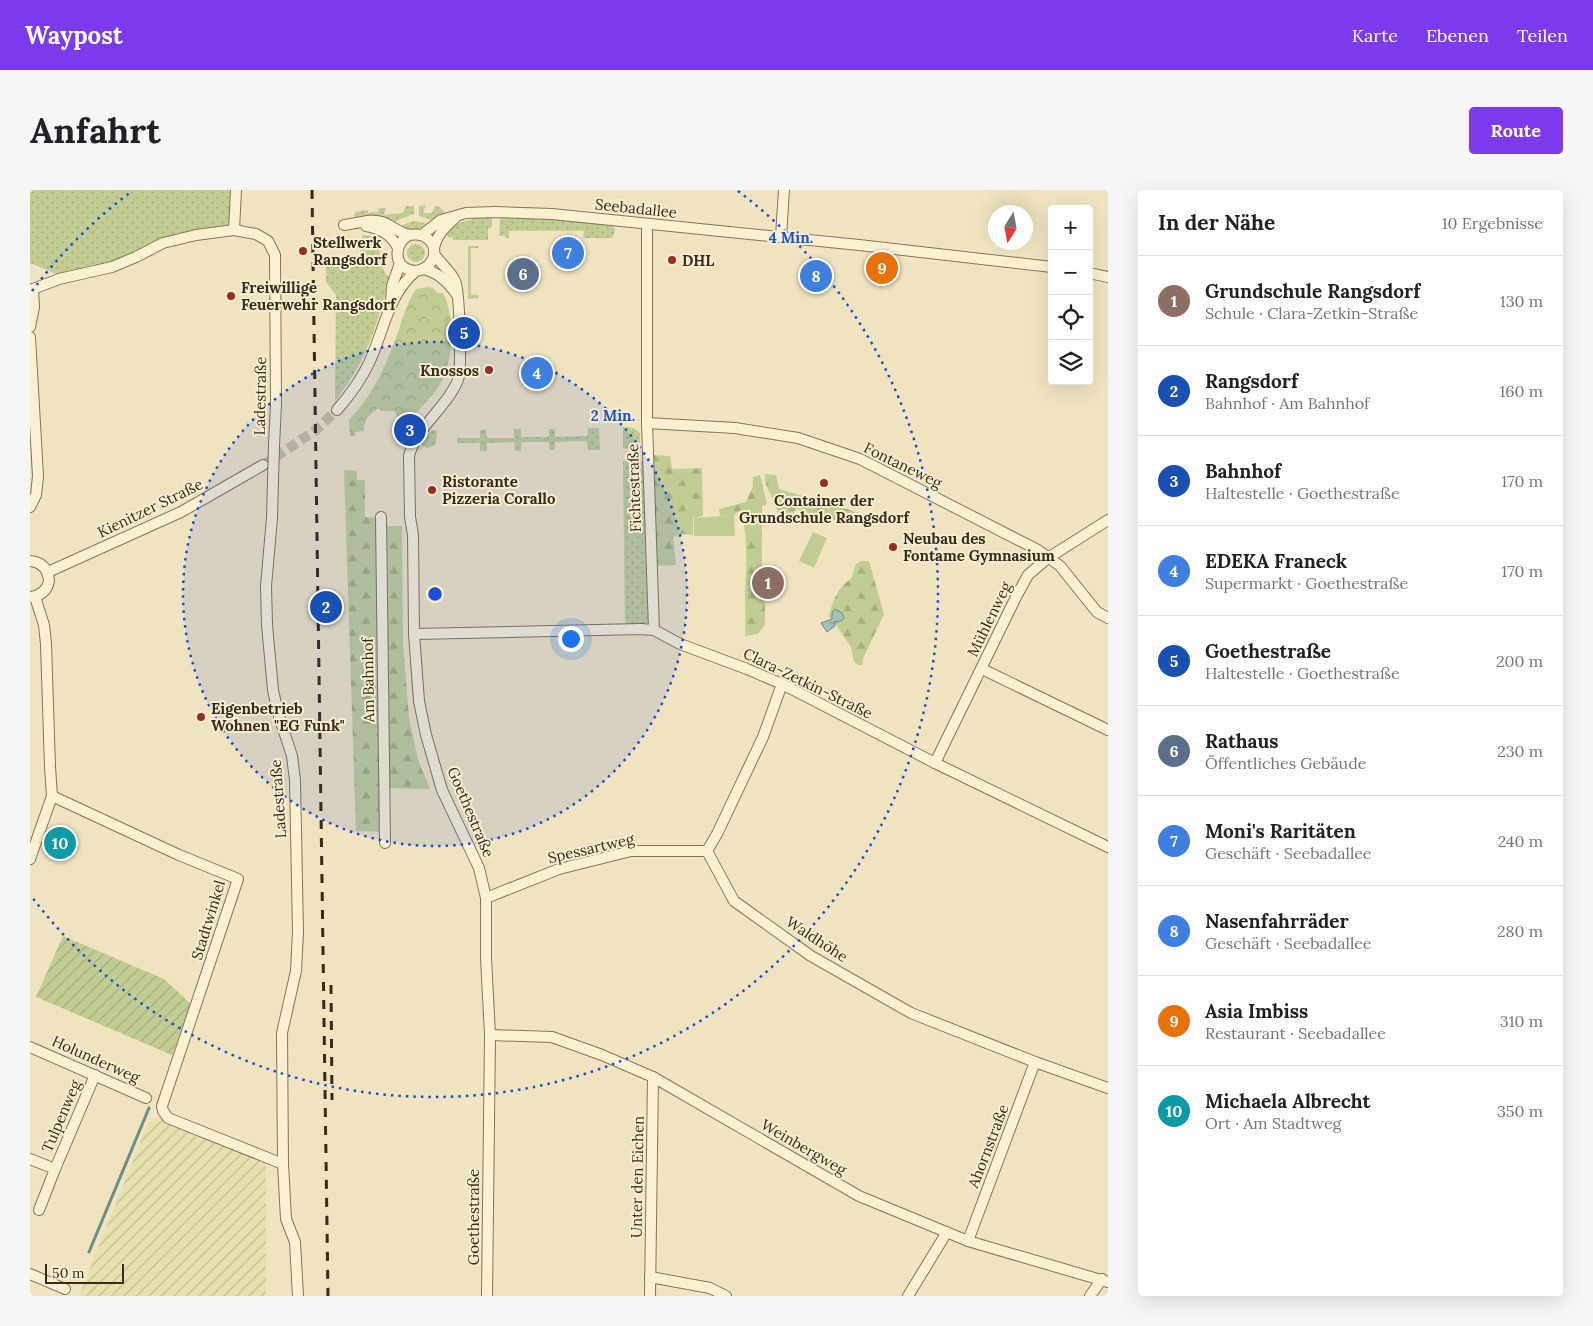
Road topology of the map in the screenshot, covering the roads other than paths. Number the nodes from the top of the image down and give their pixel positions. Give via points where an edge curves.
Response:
1 (236, 190) edge
2 (784, 190) edge
3 (457, 216) junction
4 (647, 224) junction
5 (234, 230) junction
6 (409, 235) junction
7 (422, 235) junction
8 (781, 237) junction
9 (398, 248) junction
10 (434, 251) junction
11 (400, 263) junction
12 (1048, 267) edge
13 (420, 270) junction
14 (1093, 275) edge
15 (1108, 277) edge
16 (32, 287) edge
17 (458, 296) junction
18 (391, 303) junction
19 (30, 327) edge
20 (30, 337) edge
21 (337, 410) tunnel mouth
22 (647, 423) junction
23 (263, 465) tunnel mouth
24 (30, 507) edge
25 (381, 517) dead end
26 (1108, 520) edge
27 (1048, 558) junction
28 (30, 561) edge
29 (48, 572) junction
30 (33, 597) edge
31 (1108, 618) edge
32 (654, 630) junction
33 (414, 634) junction
34 (982, 668) junction
35 (782, 684) junction
36 (1108, 730) edge
37 (935, 763) junction
38 (52, 796) junction
39 (385, 843) dead end
40 (1108, 847) edge
41 (707, 851) junction
42 (30, 859) edge
43 (486, 898) junction
44 (490, 1035) junction
45 (31, 1050) edge
46 (1035, 1062) junction
47 (95, 1075) junction
48 (654, 1077) junction
49 (1108, 1088) edge
50 (146, 1098) dead end
51 (30, 1159) edge
52 (283, 1164) junction
53 (55, 1169) junction
54 (39, 1210) dead end
55 (947, 1232) junction
56 (968, 1241) junction
57 (30, 1274) edge
58 (650, 1277) junction
59 (1105, 1280) edge
60 (65, 1289) dead end
61 (298, 1296) edge
62 (487, 1296) edge
63 (650, 1296) edge
64 (726, 1296) edge
65 (908, 1296) edge
66 (1090, 1296) edge

1 - 5 street
2 - 8 street
3 - 4 street, Seebadallee via 496,212 552,214
3 - 7 street, Seebadallee via 441,220
3 - 10 street via 435,240
4 - 8 street, Seebadallee
4 - 22 street, Fichtestraße
5 - 16 street via 163,243 112,267
5 - 52 street, Ladestraße, bridge via 256,234 268,241 275,255 276,404 266,586 273,690 292,756 295,780 298,922 296,971 282,1033
6 - 7 street
6 - 9 street
6 - 9 street via 381,221 349,224 376,227
7 - 10 street via 429,240
8 - 12 street, Seebadallee
9 - 11 street
10 - 13 street via 431,263
10 - 17 street, Goethestraße via 455,280
11 - 13 street via 407,269
11 - 18 street via 392,286
13 - 17 street via 440,276
13 - 18 street via 410,276
14 - 15 street
16 - 19 street via 34,307
17 - 33 street, Goethestraße via 459,377 409,456
18 - 21 street via 362,378
20 - 24 street via 38,476 36,494
22 - 27 street, Fontaneweg via 735,428 798,438 860,459
22 - 32 street, Fichtestraße
23 - 29 street, Kienitzer Straße via 181,512
25 - 39 street, Am Bahnhof
26 - 27 street, Mühlenweg
27 - 31 street, Fontaneweg via 1060,566 1097,612
27 - 34 street, Mühlenweg via 1028,575
28 - 29 street via 41,564
29 - 30 street via 48,585
30 - 38 street via 44,625 46,644
32 - 33 street, Clara-Zetkin-Straße
32 - 35 street, Clara-Zetkin-Straße via 685,646
33 - 43 street, Goethestraße via 419,701 426,735 442,790 479,868
34 - 36 street
34 - 37 street, Mühlenweg
35 - 37 street, Clara-Zetkin-Straße
35 - 41 street via 763,737
37 - 40 street, Clara-Zetkin-Straße
38 - 42 street
38 - 52 street, Stadtwinkel via 238,879 162,1111 168,1118
41 - 43 street, Spessartweg via 631,851 559,869
41 - 46 street, Waldhöhe via 734,901 811,956 912,1013
43 - 44 street, Goethestraße
44 - 48 street, Weinbergweg via 552,1037
44 - 62 street, Goethestraße
45 - 47 street, Holunderweg
46 - 49 street, Waldhöhe
46 - 56 street, Ahornstraße
47 - 50 street, Holunderweg
47 - 53 street, Tulpenweg
48 - 55 street, Weinbergweg via 859,1196
48 - 58 street, Unter den Eichen
51 - 53 street, Tulpenweg
52 - 61 street, Ladestraße via 286,1219 295,1242
53 - 54 street, Tulpenweg
55 - 56 street, Weinbergweg
55 - 65 street
56 - 59 street, Weinbergweg
57 - 60 street
58 - 63 street, Unter den Eichen
58 - 64 street via 710,1288
59 - 66 street

